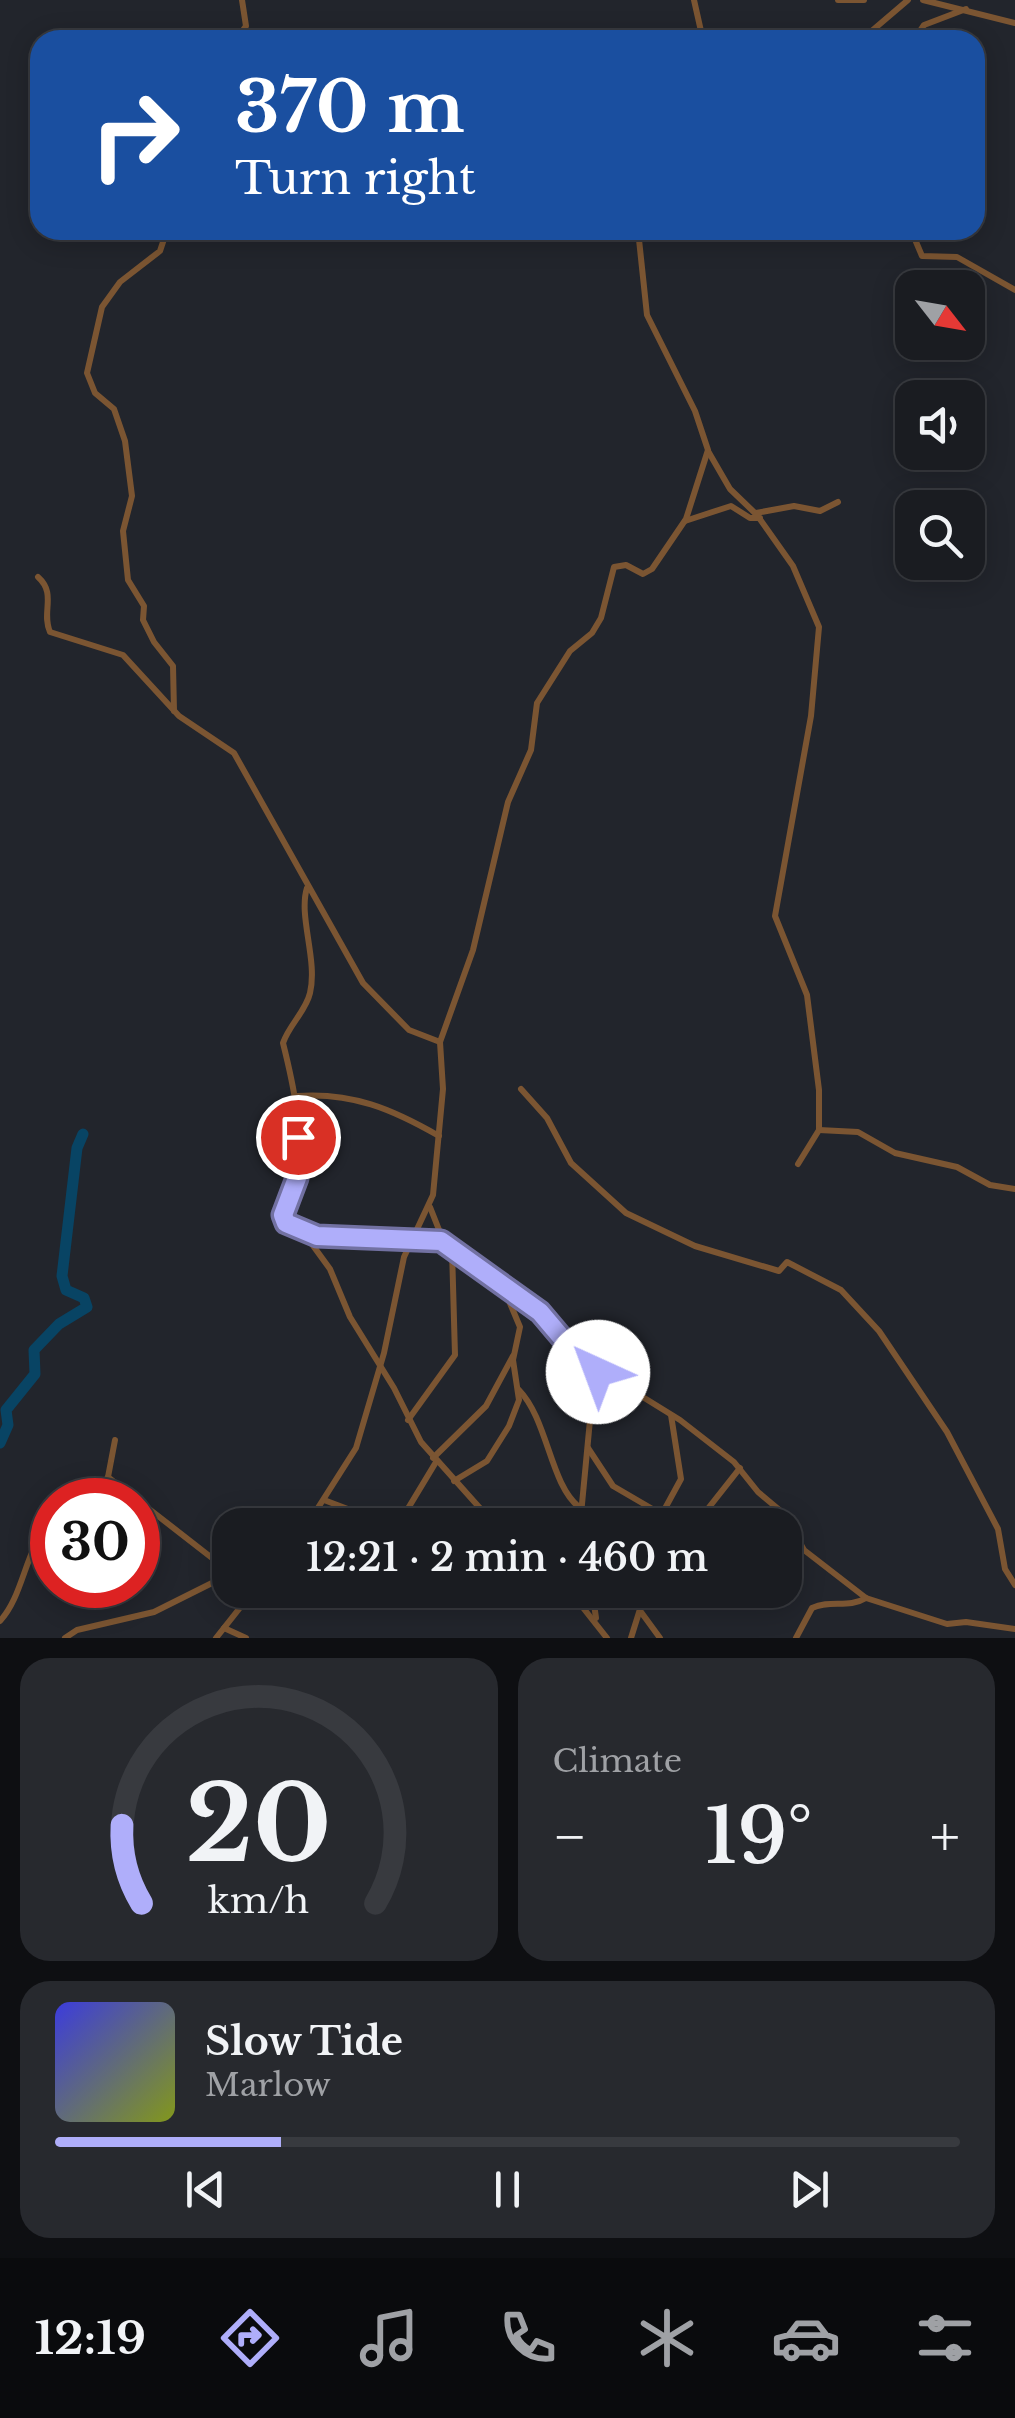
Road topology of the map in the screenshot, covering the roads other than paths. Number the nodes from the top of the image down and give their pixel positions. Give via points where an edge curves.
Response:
1 (242, 0) edge
2 (694, 0) edge
3 (838, 0) edge
4 (864, 0) edge
5 (908, 0) edge
6 (923, 0) edge
7 (968, 8) junction
8 (1015, 23) edge
9 (243, 30) edge
10 (701, 30) edge
11 (872, 30) edge
12 (921, 30) edge
13 (164, 240) edge
14 (639, 240) edge
15 (915, 240) edge
16 (1015, 290) edge
17 (708, 450) junction
18 (838, 502) dead end
19 (758, 516) junction
20 (684, 522) junction
21 (38, 576) dead end
22 (174, 711) junction
23 (308, 886) junction
24 (440, 1042) junction
25 (521, 1089) dead end
26 (298, 1096) junction
27 (819, 1130) junction
28 (440, 1136) junction
29 (798, 1164) dead end
30 (1015, 1188) edge
31 (429, 1206) junction
32 (304, 1234) junction
33 (410, 1241) junction
34 (441, 1241) junction
35 (452, 1250) junction
36 (500, 1281) junction
37 (514, 1355) junction
38 (578, 1357) junction
39 (380, 1368) junction
40 (518, 1390) junction
41 (671, 1414) junction
42 (408, 1420) junction
43 (116, 1440) dead end
44 (588, 1448) junction
45 (434, 1460) junction
46 (740, 1468) junction
47 (108, 1476) joint
48 (454, 1481) junction
49 (324, 1500) junction
50 (318, 1508) edge
51 (345, 1508) edge
52 (407, 1508) edge
53 (479, 1508) edge
54 (577, 1508) edge
55 (579, 1508) edge
56 (651, 1508) edge
57 (665, 1508) edge
58 (712, 1508) edge
59 (212, 1559) edge
60 (30, 1564) edge
61 (212, 1582) edge
62 (1015, 1584) edge
63 (866, 1598) junction
64 (240, 1608) edge
65 (585, 1608) edge
66 (594, 1608) edge
67 (642, 1608) edge
68 (641, 1612) junction
69 (596, 1620) junction
70 (0, 1622) edge
71 (224, 1628) junction
72 (1015, 1629) edge
73 (66, 1638) edge
74 (216, 1638) edge
75 (246, 1638) edge
76 (607, 1638) edge
77 (631, 1638) edge
78 (660, 1638) edge
79 (796, 1638) edge

1 - 9 street
2 - 10 street
3 - 4 street
5 - 11 street
6 - 7 street
7 - 8 street
7 - 12 street
13 - 22 street via 102,307 87,374 122,428 132,496 123,531 128,580 154,642 173,666
14 - 17 street via 647,316
15 - 16 street via 922,256 957,257
17 - 19 street via 730,489
17 - 20 street
18 - 19 street via 820,512 794,506
19 - 20 street via 731,506
19 - 27 street via 802,582 819,627 791,847 774,916 808,1001
20 - 24 street via 648,572 614,567 602,618 540,696 531,750 508,802 472,950
21 - 22 street via 50,598 50,632 123,655
22 - 23 street via 234,753
23 - 24 street via 363,983 409,1030
23 - 26 street via 310,993 283,1043
24 - 28 street
25 - 62 street via 547,1118 571,1163 626,1214 710,1251 779,1271 787,1262 801,1265 841,1290 928,1400 998,1529
26 - 28 street via 356,1098
26 - 32 street via 297,1178 283,1218
27 - 29 street
27 - 30 street via 858,1132 896,1153
28 - 31 street
31 - 33 street
31 - 34 street
32 - 33 street
32 - 39 street via 330,1269
33 - 34 street
33 - 39 street
34 - 35 street
35 - 36 street
35 - 42 street via 456,1355
36 - 37 street via 520,1327
36 - 38 street via 554,1324
37 - 40 street
37 - 45 street via 486,1406
38 - 41 street
38 - 44 street via 590,1407
39 - 42 street
39 - 49 street via 356,1448
40 - 48 street via 516,1411 493,1453
40 - 54 street
41 - 46 street
41 - 57 street via 681,1480
42 - 45 street
43 - 47 street
44 - 55 street
44 - 56 street via 613,1486
45 - 48 street
45 - 52 street
46 - 58 street
46 - 63 street via 783,1513 804,1550
47 - 59 street
48 - 53 street
49 - 50 street
49 - 51 street
60 - 70 street via 16,1602
61 - 73 street via 154,1612
63 - 72 street via 947,1624
63 - 79 street via 812,1608
64 - 71 street
65 - 69 street
66 - 69 street
67 - 68 street
68 - 77 street
68 - 78 street
69 - 76 street
71 - 74 street
71 - 75 street

